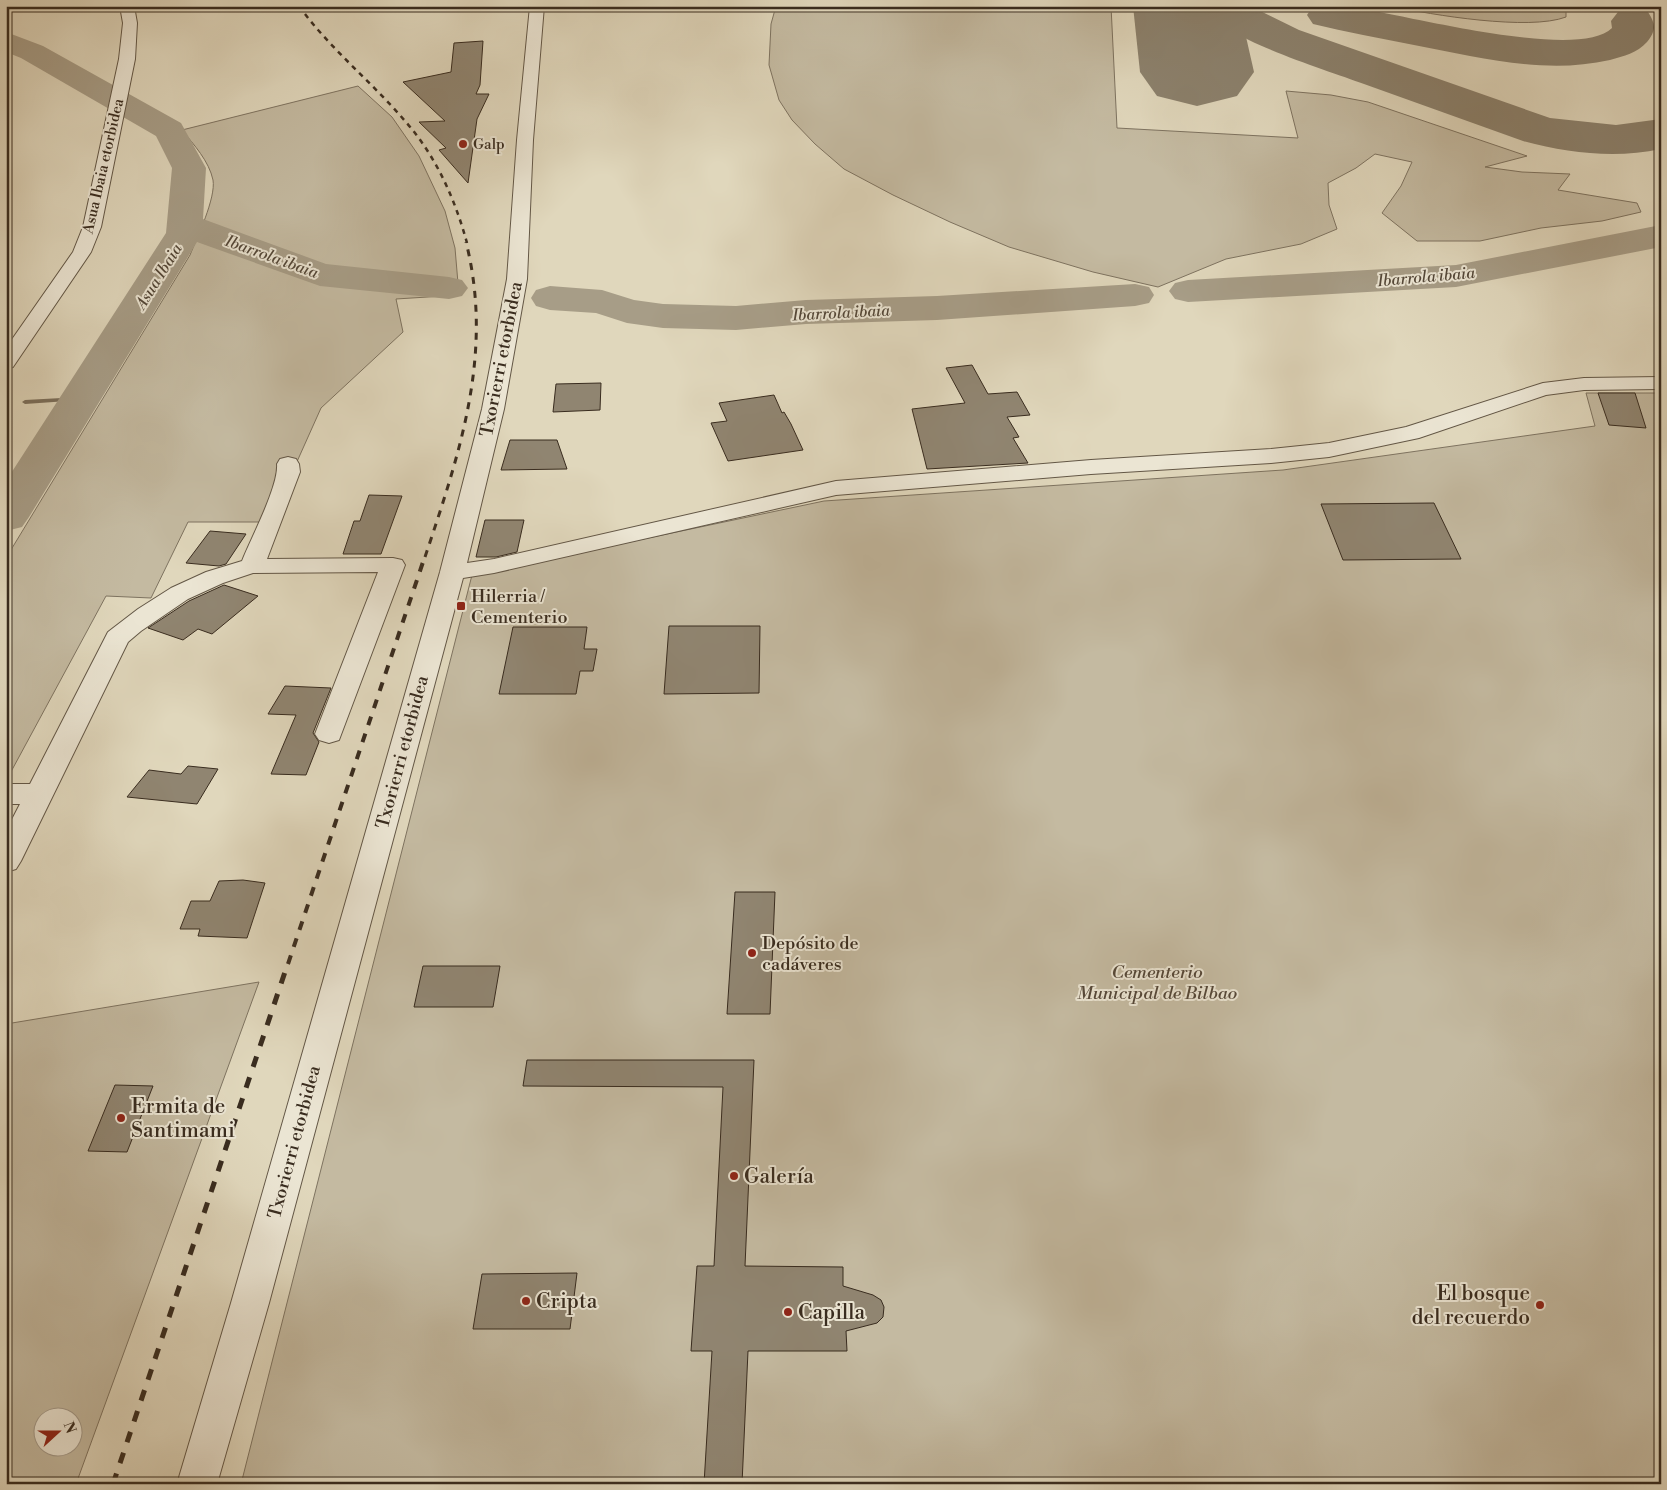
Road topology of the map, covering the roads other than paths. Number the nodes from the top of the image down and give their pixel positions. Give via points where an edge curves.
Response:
1 (127, 6) edge
2 (537, 6) edge
3 (6, 363) edge
4 (1661, 383) edge
5 (288, 464) dead end
6 (252, 566) junction
7 (452, 572) junction
8 (329, 734) dead end
9 (6, 794) edge
10 (38, 794) junction
11 (6, 861) edge
12 (197, 1484) edge

1 - 3 street, Asua Ibaia etorbidea via 130,22 126,59 92,227 82,252
2 - 7 street, Txorierri etorbidea via 517,279 493,409
4 - 7 street via 1584,384 1543,389 1411,433 1329,450 836,488 494,566
5 - 6 street via 285,486
6 - 8 street via 393,565
6 - 10 street via 230,571 179,593 117,638
7 - 12 street, Txorierri etorbidea
9 - 10 street
10 - 11 street

